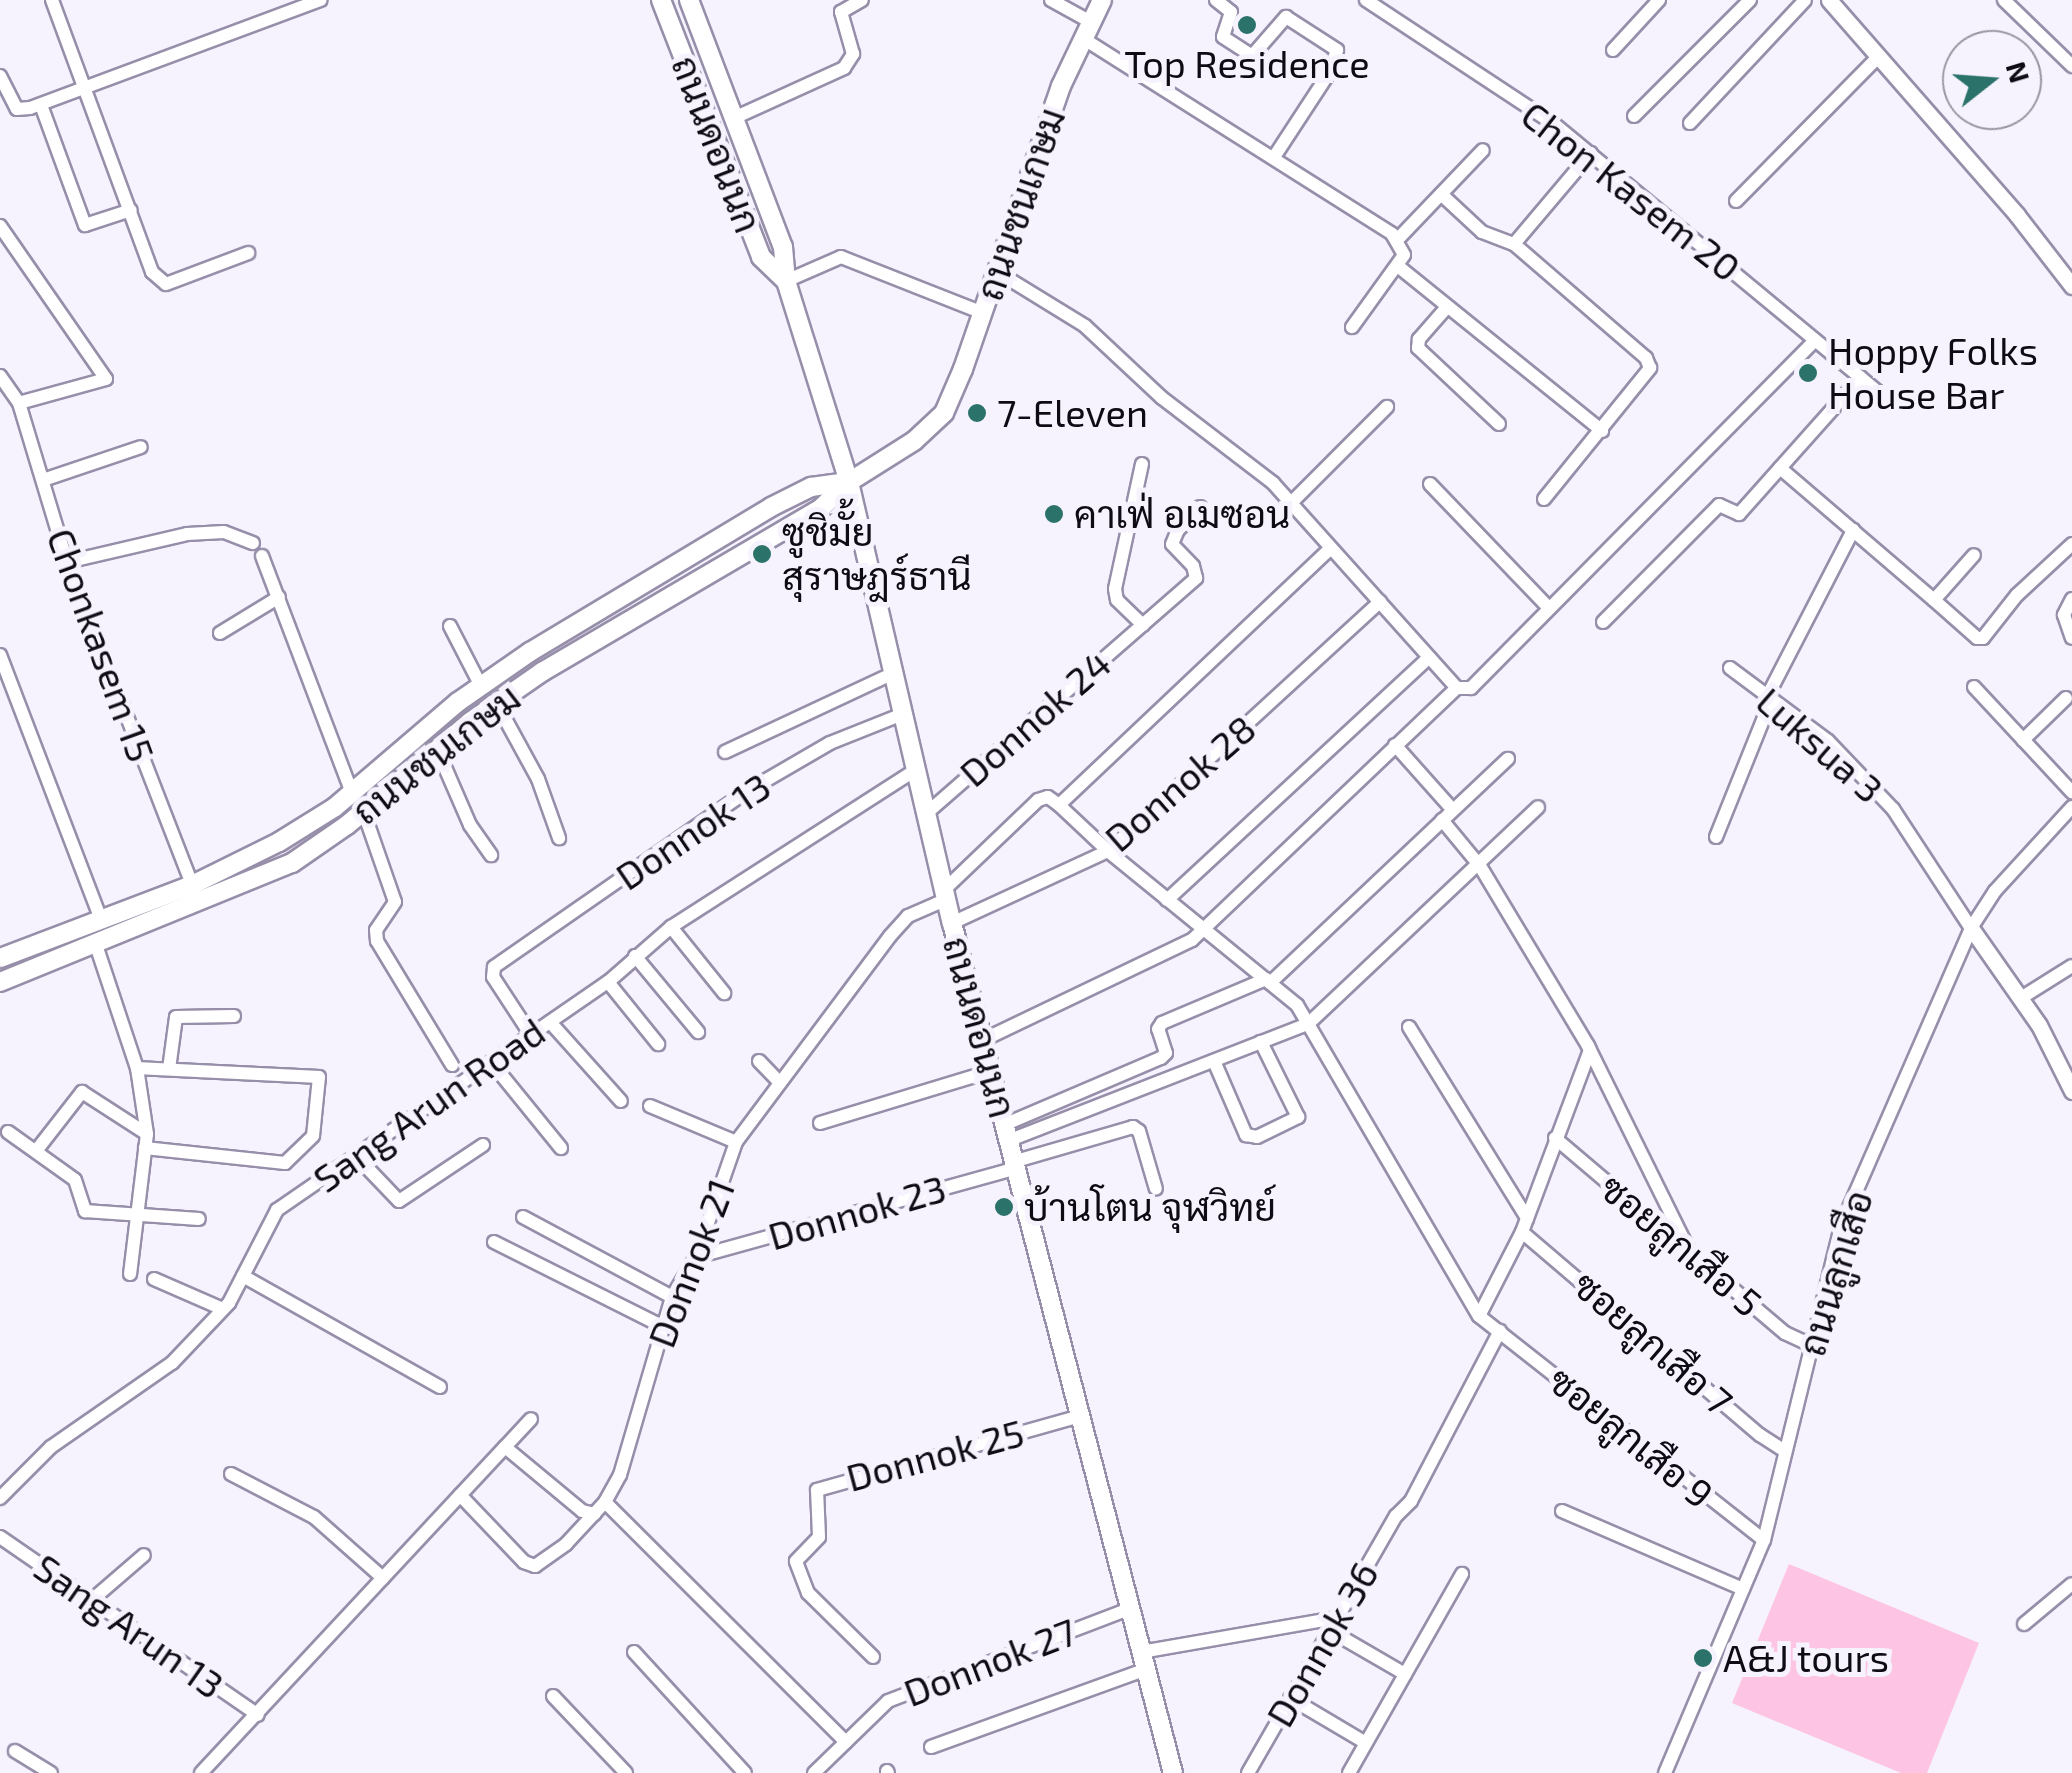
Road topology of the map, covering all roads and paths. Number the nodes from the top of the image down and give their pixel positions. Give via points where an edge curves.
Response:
1 (52, 0) edge
2 (321, 0) edge
3 (660, 0) edge
4 (689, 0) edge
5 (862, 0) edge
6 (1052, 0) edge
7 (1102, 0) edge
8 (1216, 0) edge
9 (1366, 0) edge
10 (1659, 0) edge
11 (1750, 0) edge
12 (1804, 0) edge
13 (1829, 0) edge
14 (2004, 0) edge
15 (1088, 30) junction
16 (1613, 50) dead end
17 (1878, 56) junction
18 (2072, 66) edge
19 (0, 76) edge
20 (86, 88) junction
21 (41, 106) junction
22 (1634, 116) dead end
23 (734, 118) junction
24 (1690, 123) dead end
25 (1483, 150) dead end
26 (1591, 153) junction
27 (1274, 157) junction
28 (1441, 194) junction
29 (1736, 201) dead end
30 (131, 210) junction
31 (0, 226) edge
32 (1397, 240) junction
33 (1514, 244) junction
34 (248, 253) dead end
35 (1398, 268) junction
36 (999, 273) junction
37 (786, 281) junction
38 (2072, 286) edge
39 (1447, 307) junction
40 (983, 314) junction
41 (1352, 327) dead end
42 (1815, 340) junction
43 (0, 376) edge
44 (1861, 378) junction
45 (1885, 398) dead end
46 (19, 403) junction
47 (1387, 407) dead end
48 (1499, 424) dead end
49 (1602, 430) junction
50 (142, 446) dead end
51 (1142, 464) dead end
52 (1780, 468) junction
53 (42, 480) junction
54 (848, 482) junction
55 (1430, 484) dead end
56 (1544, 499) dead end
57 (1291, 504) junction
58 (1200, 507) dead end
59 (1853, 530) junction
60 (253, 543) dead end
61 (2072, 544) edge
62 (1331, 548) junction
63 (1974, 555) dead end
64 (262, 556) dead end
65 (67, 562) junction
66 (279, 597) junction
67 (1934, 600) junction
68 (1380, 602) junction
69 (2071, 604) edge
70 (1549, 608) junction
71 (1603, 622) dead end
72 (1143, 625) junction
73 (450, 626) dead end
74 (220, 632) dead end
75 (2072, 638) edge
76 (0, 656) edge
77 (1429, 657) junction
78 (1730, 668) dead end
79 (894, 673) junction
80 (481, 686) junction
81 (1974, 686) dead end
82 (1457, 688) junction
83 (1770, 697) junction
84 (2066, 698) dead end
85 (497, 704) junction
86 (903, 714) junction
87 (2024, 740) junction
88 (1395, 745) junction
89 (437, 749) junction
90 (725, 752) dead end
91 (1508, 758) dead end
92 (916, 770) junction
93 (351, 790) junction
94 (2072, 792) edge
95 (1059, 805) junction
96 (1538, 807) dead end
97 (363, 810) junction
98 (928, 812) junction
99 (1448, 816) junction
100 (2069, 816) edge
101 (1716, 836) dead end
102 (559, 838) dead end
103 (1108, 850) junction
104 (491, 854) dead end
105 (1480, 866) junction
106 (192, 885) junction
107 (946, 894) junction
108 (1168, 900) junction
109 (101, 919) junction
110 (952, 923) junction
111 (672, 927) junction
112 (1201, 928) junction
113 (1971, 928) junction
114 (96, 945) junction
115 (635, 956) junction
116 (0, 958) edge
117 (2072, 966) edge
118 (1268, 981) junction
119 (0, 982) edge
120 (608, 982) junction
121 (724, 994) dead end
122 (2021, 998) junction
123 (234, 1016) dead end
124 (550, 1022) junction
125 (1308, 1024) junction
126 (1409, 1027) dead end
127 (698, 1032) dead end
128 (531, 1035) junction
129 (983, 1040) junction
130 (1261, 1042) junction
131 (658, 1044) dead end
132 (1590, 1050) junction
133 (760, 1060) dead end
134 (1214, 1061) junction
135 (491, 1062) junction
136 (452, 1065) dead end
137 (137, 1068) junction
138 (170, 1068) junction
139 (990, 1071) junction
140 (779, 1082) junction
141 (2072, 1091) edge
142 (621, 1102) dead end
143 (650, 1106) dead end
144 (820, 1123) dead end
145 (8, 1132) dead end
146 (1008, 1132) junction
147 (1555, 1138) junction
148 (146, 1141) junction
149 (736, 1142) junction
150 (483, 1146) dead end
151 (561, 1148) dead end
152 (36, 1151) junction
153 (356, 1156) junction
154 (1017, 1164) junction
155 (1156, 1190) dead end
156 (137, 1215) junction
157 (524, 1217) dead end
158 (1526, 1218) junction
159 (199, 1219) dead end
160 (1522, 1232) junction
161 (494, 1242) dead end
162 (1692, 1256) junction
163 (696, 1257) junction
164 (130, 1274) dead end
165 (243, 1276) junction
166 (154, 1279) dead end
167 (672, 1297) junction
168 (223, 1309) junction
169 (1479, 1316) junction
170 (664, 1327) junction
171 (1500, 1330) junction
172 (1811, 1345) junction
173 (440, 1386) dead end
174 (1080, 1416) junction
175 (530, 1419) dead end
176 (504, 1448) junction
177 (1785, 1451) junction
178 (231, 1474) dead end
179 (460, 1496) junction
180 (0, 1498) edge
181 (604, 1502) junction
182 (1562, 1511) dead end
183 (595, 1514) junction
184 (0, 1537) edge
185 (1764, 1540) junction
186 (144, 1555) dead end
187 (1462, 1574) dead end
188 (384, 1578) junction
189 (2072, 1584) edge
190 (1743, 1588) junction
191 (93, 1599) junction
192 (1131, 1608) junction
193 (1332, 1624) junction
194 (2024, 1624) dead end
195 (634, 1652) dead end
196 (872, 1657) dead end
197 (1144, 1660) junction
198 (1405, 1674) junction
199 (553, 1696) dead end
200 (1290, 1698) junction
201 (258, 1715) junction
202 (846, 1742) junction
203 (1366, 1742) junction
204 (931, 1748) dead end
205 (14, 1751) dead end
206 (1255, 1771) edge
207 (51, 1773) edge
208 (201, 1773) edge
209 (626, 1773) edge
210 (745, 1773) edge
211 (814, 1773) edge
212 (1173, 1773) edge
213 (1348, 1773) edge
214 (1665, 1773) edge

1 - 20 street
2 - 20 street
3 - 37 main road, ถนนดอนนก via 761,257
4 - 23 main road, ถนนดอนนก
5 - 23 street via 841,12 852,54 844,68
6 - 15 street
7 - 15 main road, ถนนชนเกษม
8 - 27 street via 1231,12 1223,37 1252,56 1286,17 1337,50
9 - 26 street, Chon Kasem 20
10 - 16 street
11 - 22 street
12 - 24 street
13 - 17 street
14 - 18 street
15 - 27 street
15 - 36 main road, ถนนชนเกษม via 1061,86
17 - 29 street
17 - 38 street
19 - 21 street via 17,109
20 - 21 street
20 - 30 street
21 - 30 street via 85,225
23 - 37 main road, ถนนดอนนก via 783,247
25 - 28 street
26 - 33 street
26 - 42 street, Chon Kasem 20
27 - 32 street
28 - 32 street
28 - 33 street via 1482,232
30 - 34 street via 152,272 166,284
31 - 46 street via 106,379
32 - 35 street via 1404,255
33 - 49 street via 1646,358 1644,380
35 - 39 street
35 - 41 street
36 - 40 main road, ถนนชนเกษม
36 - 57 street via 1085,326
37 - 40 street via 841,257
37 - 54 main road, ถนนดอนนก
39 - 48 street via 1418,348
39 - 49 street
40 - 54 main road, ถนนชนเกษม via 944,413 914,441
42 - 44 street, Chon Kasem 20
42 - 70 street
43 - 46 street, Chonkasem 15
44 - 45 street, Chon Kasem 20
44 - 52 street
46 - 53 street, Chonkasem 15
47 - 57 street
49 - 56 street
50 - 53 street
51 - 72 street via 1114,588 1117,600
52 - 59 street
52 - 71 street via 1739,514 1719,505
53 - 65 street, Chonkasem 15
54 - 79 main road, ถนนดอนนก
54 - 80 main road, ถนนชนเกษม via 811,487 771,506
54 - 85 main road, ถนนชนเกษม via 821,508 601,634
55 - 70 street
57 - 62 street
58 - 72 street, Donnok 24 via 1172,544 1196,578
59 - 67 street
59 - 83 street
60 - 65 street via 224,532 187,534
61 - 67 street via 2016,595 1983,638
62 - 68 street
62 - 95 street
63 - 67 street
64 - 66 street
65 - 106 street, Chonkasem 15
66 - 74 street
66 - 93 street
68 - 77 street
68 - 103 street, Donnok 28
69 - 75 street via 2064,615
70 - 82 street via 1470,688
72 - 98 street, Donnok 24
73 - 80 street
76 - 109 street
77 - 82 street
77 - 108 street
78 - 83 street, Luksua 3
79 - 86 main road, ถนนดอนนก
79 - 90 street
80 - 93 main road, ถนนชนเกษม
81 - 87 street
82 - 88 street
83 - 101 street
83 - 113 street, Luksua 3 via 1828,741 1893,809
84 - 87 street
85 - 89 main road, ถนนชนเกษม
85 - 102 street via 538,779
86 - 92 main road, ถนนดอนนก
86 - 128 street, Donnok 13 via 830,743 744,793 494,967 493,977
87 - 94 street
88 - 99 street
88 - 112 street
89 - 97 main road, ถนนชนเกษม
89 - 104 street
91 - 99 street
92 - 98 main road, ถนนดอนนก
92 - 111 street, Sang Arun Road
93 - 106 main road, ถนนชนเกษม via 279,842
95 - 103 street
95 - 107 street via 1048,797 1038,800
96 - 105 street
97 - 114 main road, ถนนชนเกษม via 292,862
97 - 136 street via 395,902 376,930 377,940
98 - 107 main road, ถนนดอนนก
99 - 105 street
99 - 118 street
100 - 113 street, ถนนลูกเสือ via 1995,891
103 - 108 street
103 - 110 street, Donnok 28
105 - 125 street
105 - 132 street
106 - 109 main road, ถนนชนเกษม
107 - 110 main road, ถนนดอนนก
107 - 140 street, Donnok 21 via 908,916 890,936
108 - 112 street
109 - 116 main road, ถนนชนเกษม
110 - 129 main road, ถนนดอนนก
111 - 115 street, Sang Arun Road
111 - 121 street
112 - 118 street
112 - 129 street via 1192,940
113 - 122 street
113 - 172 street, ถนนลูกเสือ via 1841,1226
114 - 119 main road, ถนนชนเกษม
114 - 137 street
115 - 120 street, Sang Arun Road
115 - 127 street
117 - 122 street
118 - 125 street
118 - 146 street via 1162,1023 1166,1053 1160,1058
120 - 124 street, Sang Arun Road
120 - 131 street
122 - 141 street
123 - 138 street via 176,1016
124 - 128 street, Sang Arun Road
124 - 142 street
125 - 130 street
125 - 169 street
126 - 158 street
128 - 135 street, Sang Arun Road
129 - 139 main road, ถนนดอนนก
130 - 134 street
130 - 134 street via 1298,1117 1258,1137 1246,1135
132 - 147 street
132 - 162 street
133 - 140 street
134 - 146 street
135 - 151 street
135 - 153 street, Sang Arun Road
137 - 138 street
137 - 148 street
138 - 148 street via 319,1077 313,1136 284,1162
139 - 144 street
139 - 146 main road, ถนนดอนนก
140 - 149 street, Donnok 21
143 - 149 street
145 - 152 street
146 - 154 main road, ถนนดอนนก
147 - 158 street
147 - 162 street, ซอยลูกเสือ 5
148 - 152 street via 82,1092
148 - 156 street
149 - 163 street, Donnok 21
150 - 153 street via 400,1200
152 - 156 street via 76,1180 85,1210
153 - 165 street, Sang Arun Road via 277,1210
154 - 155 street, Donnok 23 via 1132,1127 1139,1130
154 - 163 street, Donnok 23
154 - 174 main road, ถนนดอนนก
156 - 159 street
156 - 164 street
157 - 167 street
158 - 160 street
160 - 169 street
160 - 177 street, ซอยลูกเสือ 7
161 - 170 street
162 - 172 street, ซอยลูกเสือ 5 via 1784,1333
163 - 167 street, Donnok 21
165 - 168 street, Sang Arun Road
165 - 173 street
166 - 168 street
167 - 170 street, Donnok 21
168 - 180 street, Sang Arun Road via 172,1364 52,1446
169 - 171 street, ซอยลูกเสือ 9
170 - 181 street, Donnok 21 via 620,1476
171 - 185 street, ซอยลูกเสือ 9
171 - 193 street, Donnok 36 via 1411,1501
172 - 177 street, ถนนลูกเสือ
174 - 192 main road, ถนนดอนนก
174 - 196 street, Donnok 25 via 817,1490 819,1538 796,1561 808,1593
175 - 176 street
176 - 179 street
176 - 183 street via 582,1511
177 - 185 street, ถนนลูกเสือ
178 - 188 street via 314,1517
179 - 183 street, Donnok 21 via 535,1566
179 - 188 street
181 - 183 street, Donnok 21
181 - 202 street
182 - 190 street
184 - 191 street, Sang Arun 13
185 - 190 street, ถนนลูกเสือ
186 - 191 street
187 - 198 street
188 - 201 street
189 - 194 street
190 - 214 street, ถนนลูกเสือ
191 - 201 street, Sang Arun 13
192 - 197 main road, ถนนดอนนก
192 - 202 street, Donnok 27 via 888,1700
193 - 197 street via 1262,1628
193 - 198 street
193 - 200 street, Donnok 36
195 - 210 street
197 - 204 street
197 - 212 main road, ถนนดอนนก
198 - 203 street
199 - 209 street
200 - 203 street
200 - 206 street, Donnok 36
201 - 208 street
202 - 211 street, Donnok 27
203 - 213 street
205 - 207 street

